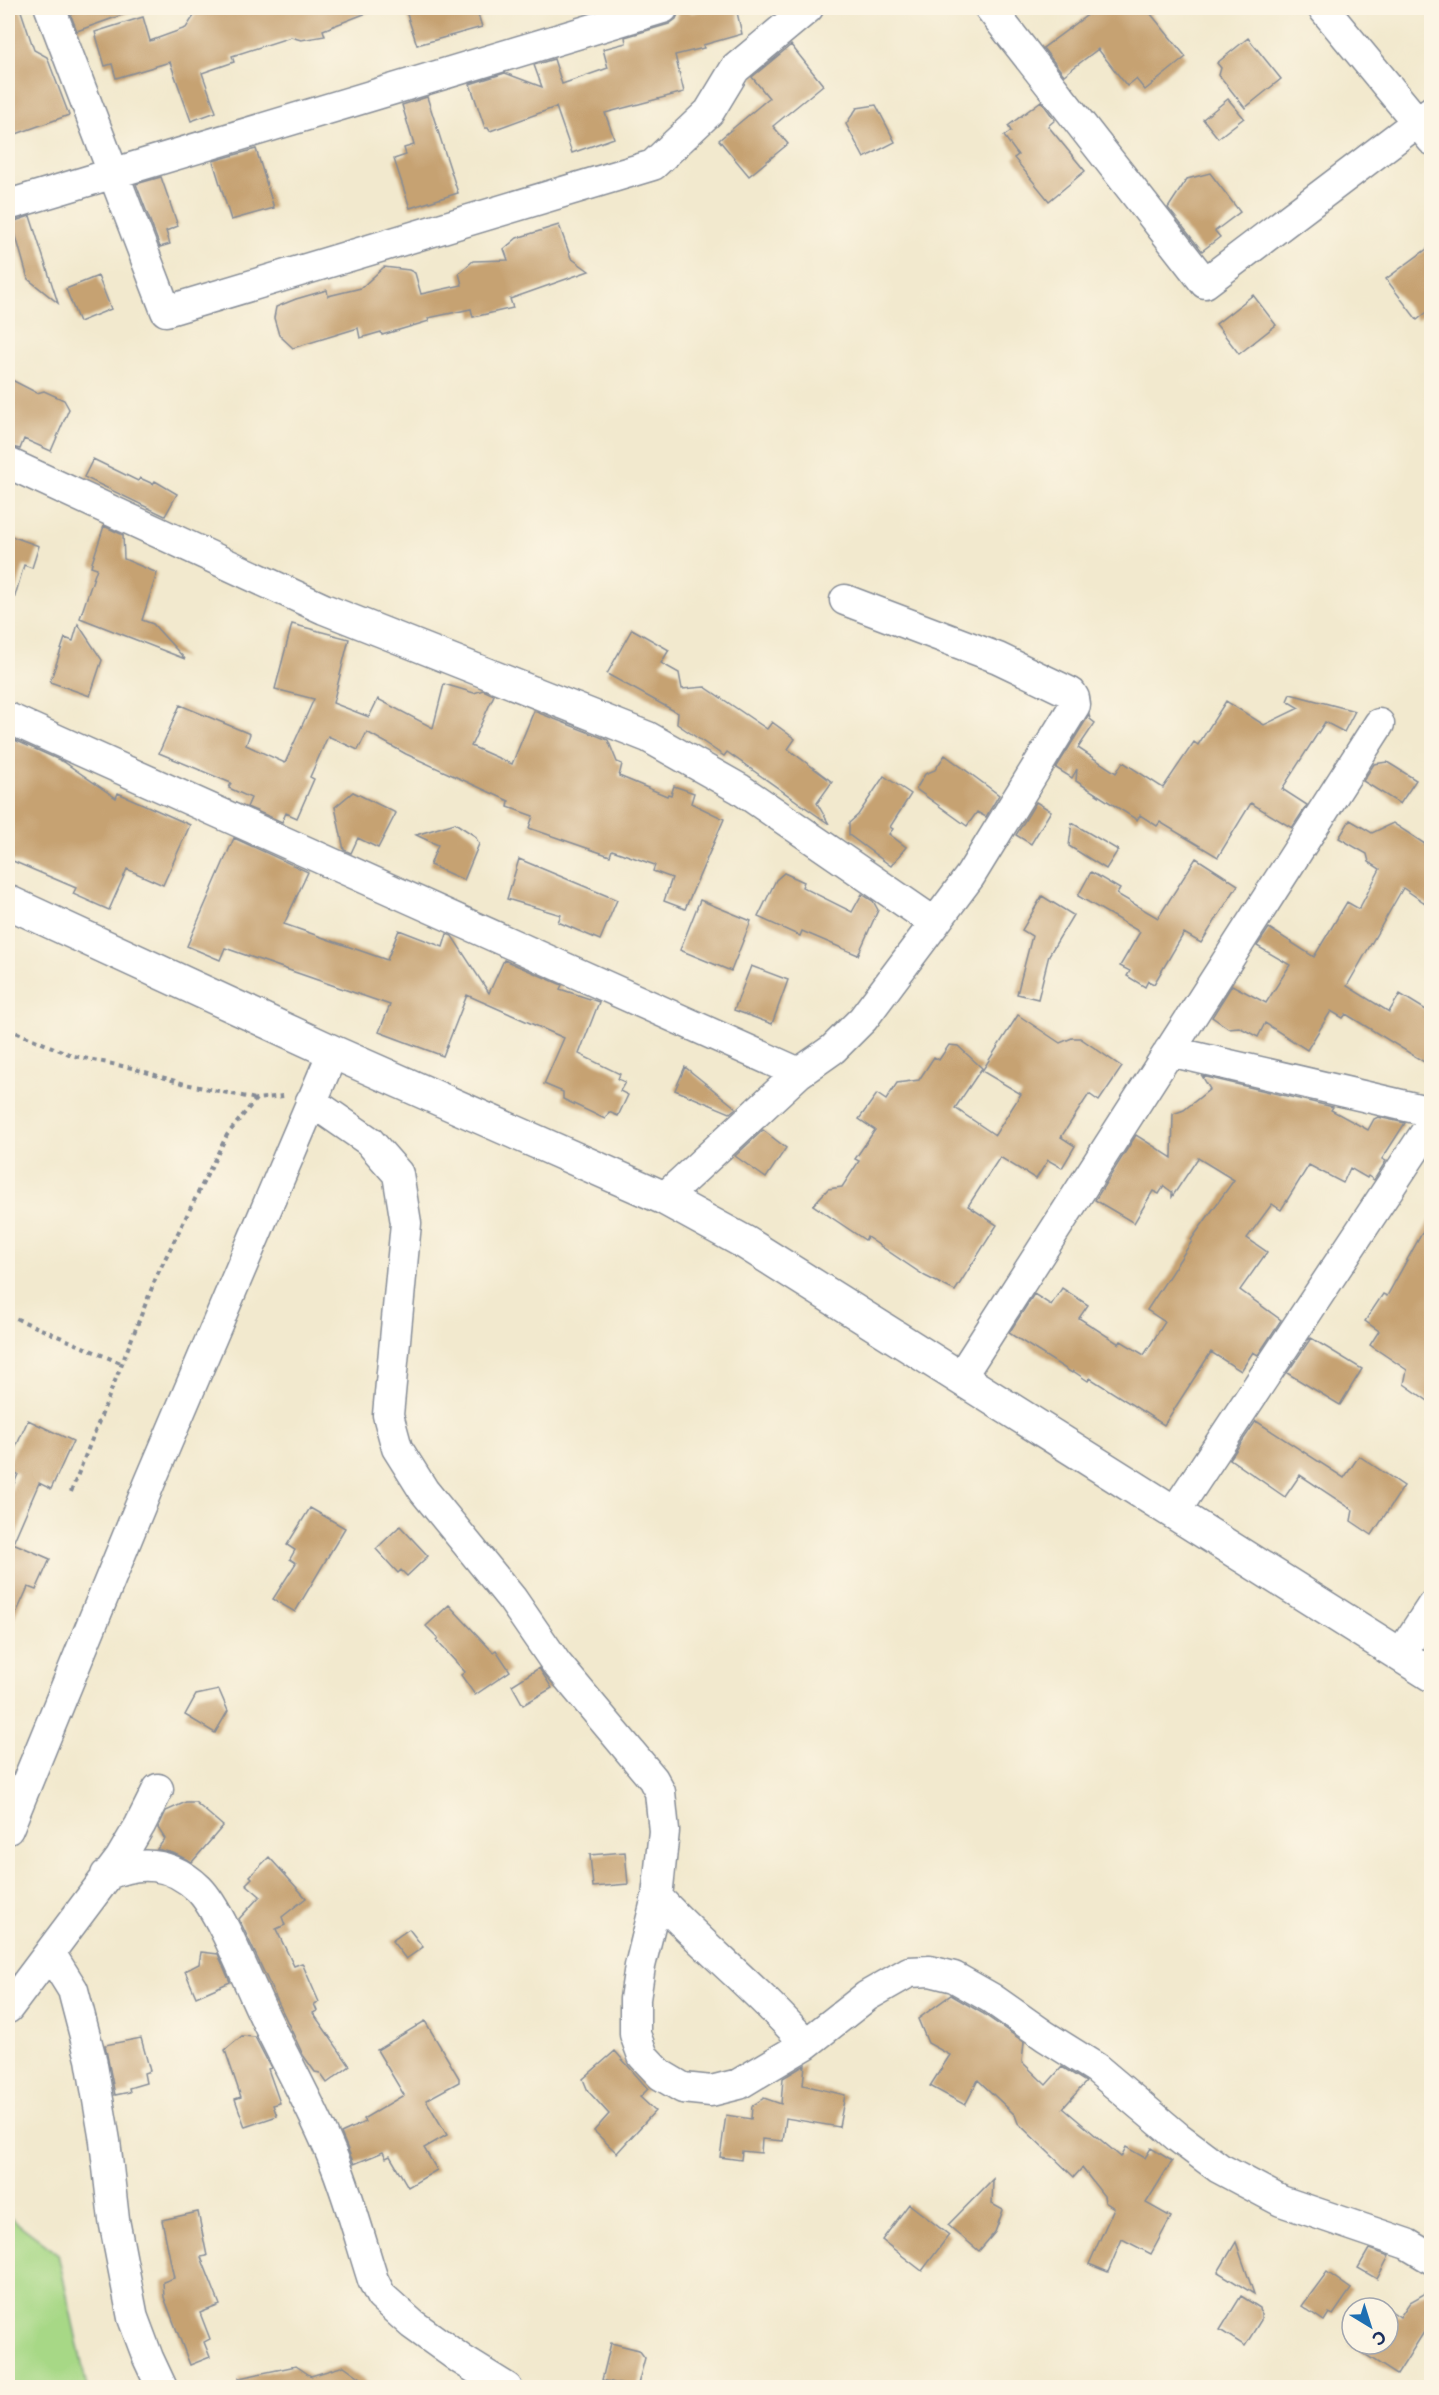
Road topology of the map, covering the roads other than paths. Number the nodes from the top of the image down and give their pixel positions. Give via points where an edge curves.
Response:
1 (50, 8) edge
2 (663, 8) edge
3 (808, 8) edge
4 (990, 8) edge
5 (1323, 8) edge
6 (1427, 124) edge
7 (114, 174) junction
8 (8, 205) edge
9 (8, 463) edge
10 (845, 600) dead end
11 (8, 718) edge
12 (1379, 724) dead end
13 (8, 902) edge
14 (935, 922) junction
15 (1169, 1051) junction
16 (333, 1052) junction
17 (799, 1073) junction
18 (311, 1101) junction
19 (1431, 1112) edge
20 (1431, 1123) edge
21 (664, 1198) junction
22 (960, 1378) junction
23 (1174, 1513) junction
24 (1431, 1606) edge
25 (1400, 1655) junction
26 (1431, 1675) edge
27 (158, 1789) dead end
28 (8, 1828) edge
29 (106, 1875) junction
30 (657, 1897) junction
31 (50, 1953) junction
32 (8, 2008) edge
33 (806, 2044) junction
34 (1431, 2259) edge
35 (162, 2388) edge
36 (507, 2388) edge

1 - 7 street
2 - 7 street
3 - 7 street via 735,69 709,112 653,165 166,311
4 - 6 street via 1205,283
5 - 6 street
7 - 8 street
9 - 14 street via 324,609 648,737 740,789
10 - 14 street via 998,658 1071,693 1074,698 1075,705 970,876
11 - 17 street
12 - 15 street
13 - 16 main road
14 - 17 street via 863,1019 833,1049
15 - 19 street
15 - 22 street
16 - 18 street
16 - 21 main road
17 - 21 street
18 - 28 street
18 - 30 street via 369,1141 398,1174 406,1223 387,1415 397,1448 424,1491 512,1599 556,1663 657,1786 664,1831
20 - 23 street
21 - 22 main road via 746,1243
22 - 23 main road
23 - 25 main road
24 - 25 street
25 - 26 main road
27 - 29 street via 120,1859
29 - 31 street
29 - 36 street via 123,1868 159,1866 200,1890 233,1948 333,2158 381,2296 412,2324
30 - 33 street via 777,2011
30 - 33 street via 640,1966 635,2034 643,2056 661,2075 683,2088 711,2091 739,2084
31 - 32 street
31 - 35 street via 73,1990 91,2059 114,2220 133,2318
33 - 34 street via 867,1996 909,1972 930,1971 954,1977 1096,2068 1220,2168 1281,2201 1407,2244

